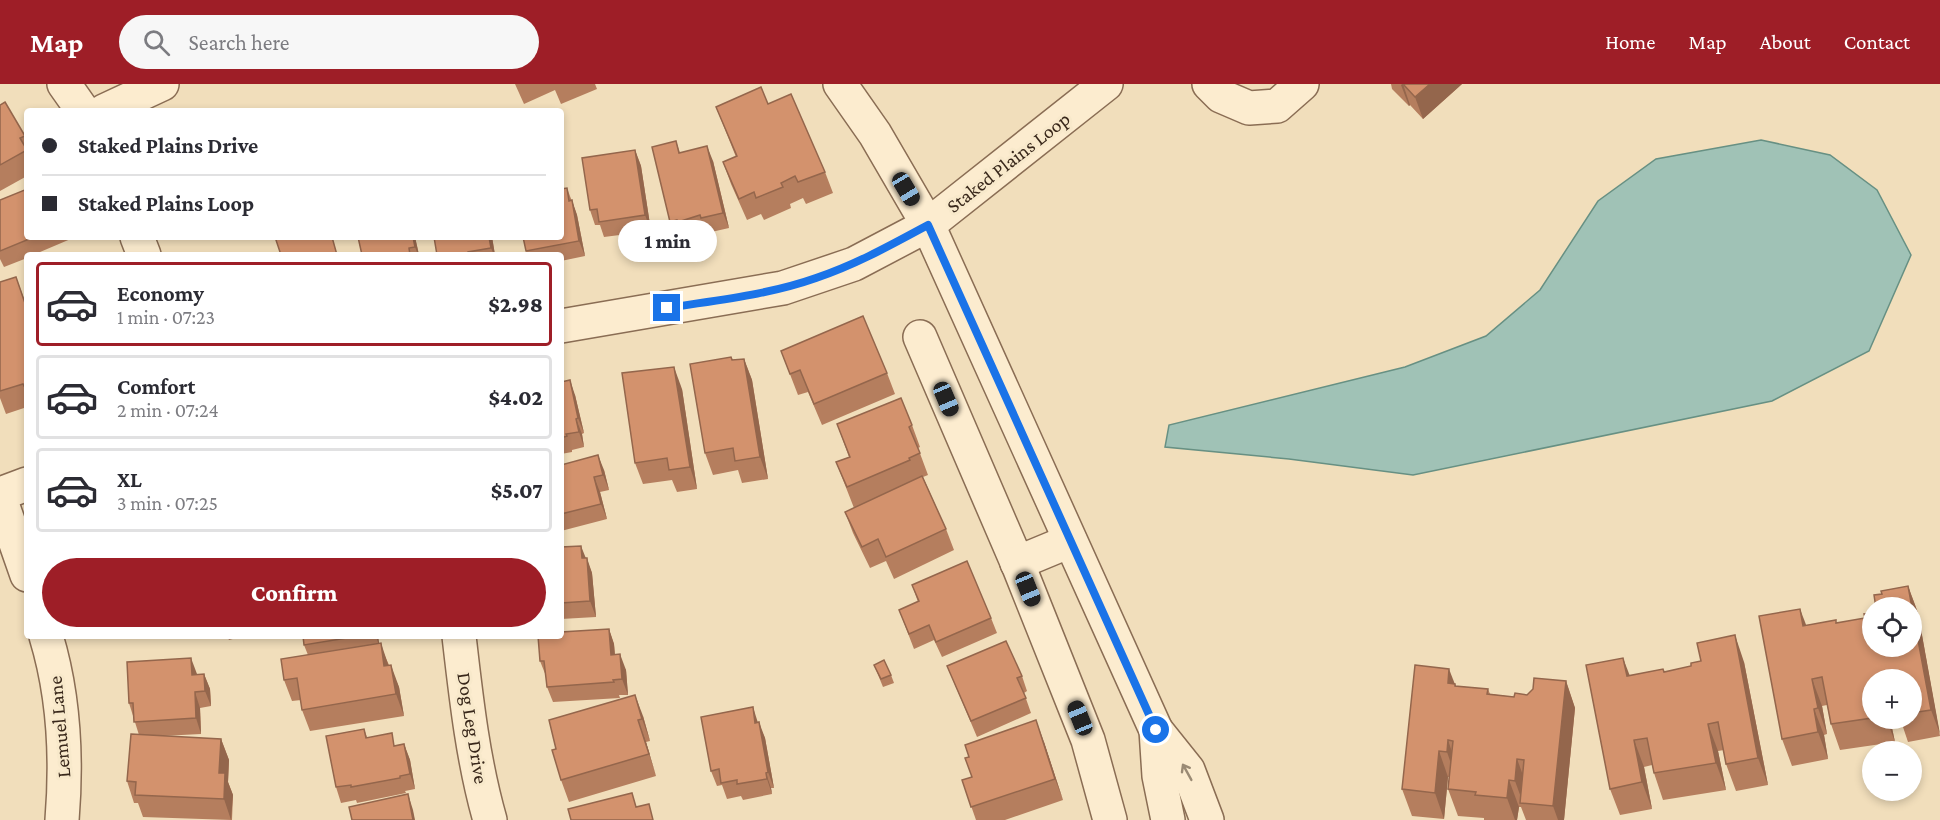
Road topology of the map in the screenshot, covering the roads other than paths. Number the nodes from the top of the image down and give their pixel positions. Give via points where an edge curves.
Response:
1 (64, 84) edge
2 (162, 84) edge
3 (840, 84) edge
4 (1106, 84) edge
5 (1209, 84) edge
6 (1302, 84) edge
7 (81, 108) edge
8 (110, 108) edge
9 (928, 225) junction
10 (564, 325) edge
11 (920, 337) dead end
12 (24, 485) edge
13 (0, 496) edge
14 (1070, 541) junction
15 (1017, 563) junction
16 (24, 566) edge
17 (47, 639) edge
18 (459, 639) edge
19 (1156, 732) junction
20 (62, 820) edge
21 (490, 820) edge
22 (1110, 820) edge
23 (1168, 820) edge
24 (1207, 820) edge

1 - 7 street
2 - 8 street
3 - 9 street via 875,134
4 - 9 street, Staked Plains Loop
5 - 6 street via 1221,96 1249,108 1277,106
9 - 10 street, Staked Plains Loop via 854,264 783,288
9 - 14 street
11 - 15 street
12 - 13 street
13 - 16 street
14 - 15 street
14 - 19 street
15 - 22 street via 1088,740
17 - 20 street, Lemuel Lane via 61,721 65,781
18 - 21 street, Dog Leg Drive via 465,692
19 - 23 street
24 -> 19 street via 1188,770

